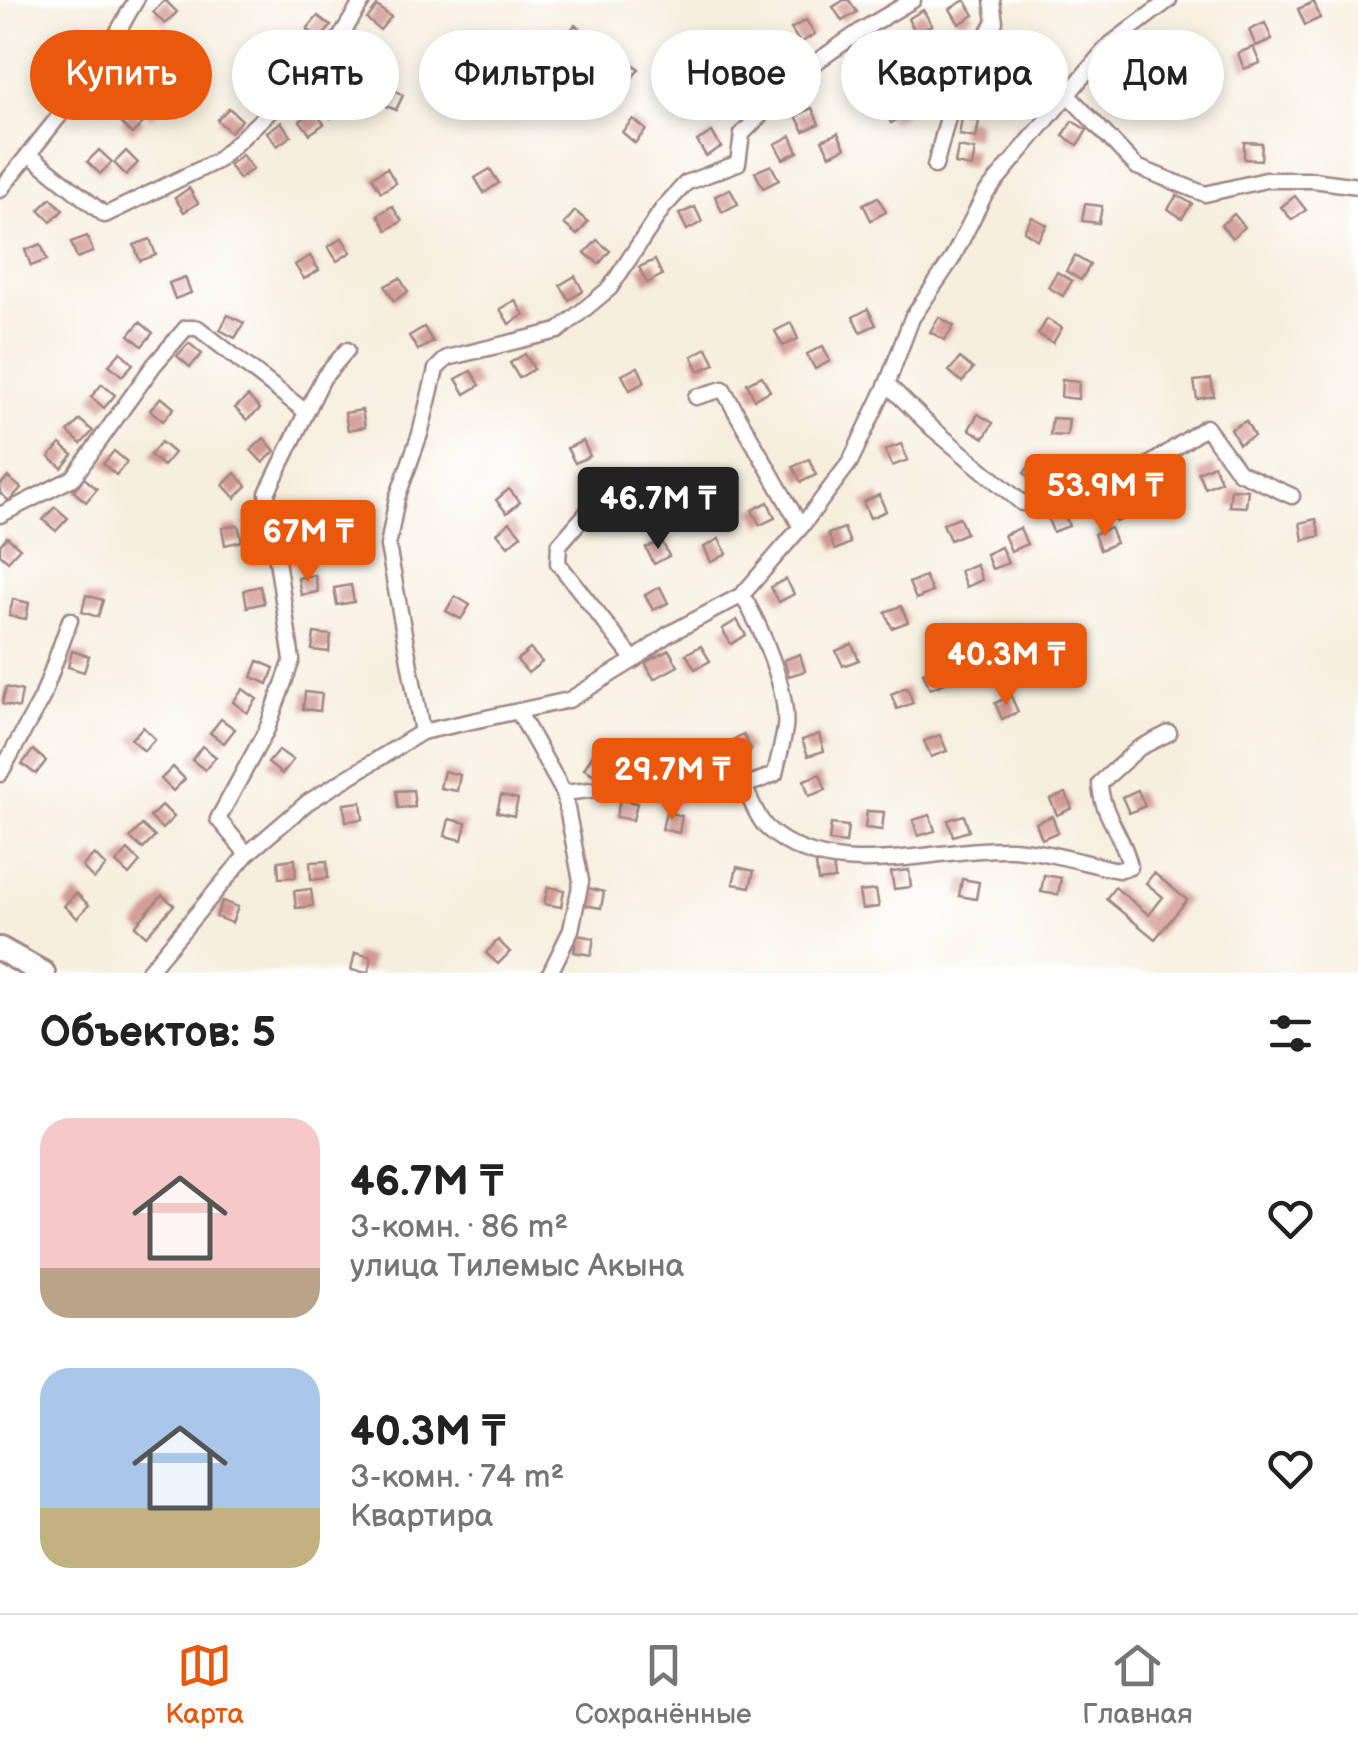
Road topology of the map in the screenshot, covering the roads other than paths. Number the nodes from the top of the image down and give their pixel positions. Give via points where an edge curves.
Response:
1 (136, 0) edge
2 (363, 0) edge
3 (913, 0) edge
4 (992, 0) edge
5 (1169, 0) edge
6 (1068, 95) joint
7 (1047, 120) edge
8 (30, 155) junction
9 (935, 166) dead end
10 (1358, 186) edge
11 (0, 190) edge
12 (347, 350) dead end
13 (887, 384) junction
14 (696, 396) dead end
15 (306, 412) junction
16 (604, 493) dead end
17 (1292, 496) dead end
18 (0, 516) edge
19 (801, 527) junction
20 (742, 595) junction
21 (70, 620) dead end
22 (634, 660) junction
23 (519, 713) junction
24 (422, 732) junction
25 (1169, 734) dead end
26 (0, 774) edge
27 (744, 788) junction
28 (564, 793) junction
29 (248, 854) junction
30 (0, 949) edge
31 (43, 973) edge
32 (147, 973) edge
33 (550, 973) edge

1 - 8 street via 96,70
2 - 8 street via 328,56 217,161 105,215
3 - 24 street via 806,70 742,134 738,163 686,183 610,288 558,331 447,358 436,368 388,546
4 - 9 street via 994,22 959,76
5 - 6 street via 1108,46
6 - 10 street via 1138,167 1204,194 1266,180
7 - 13 street via 985,194 952,260 912,318
8 - 11 street
12 - 15 street
13 - 17 street via 1022,503 1060,493 1075,497 1122,482 1206,427 1239,472
13 - 19 street via 850,462
14 - 19 street via 723,388
15 - 18 street via 198,328 186,328 73,478
15 - 29 street via 267,493 292,660 267,730 218,820
16 - 22 street via 559,545 558,563
19 - 20 street
20 - 22 street
20 - 27 street via 773,660 786,724 775,774
21 - 26 street via 42,698
22 - 23 street via 569,700
23 - 24 street
23 - 28 street
24 - 29 street via 308,802
25 - 27 street via 1139,748 1100,782 1128,852 1130,867 1118,870 1017,850 866,862 801,849 765,826
27 - 28 street
28 - 33 street via 581,881 571,930
29 - 32 street
30 - 31 main road

